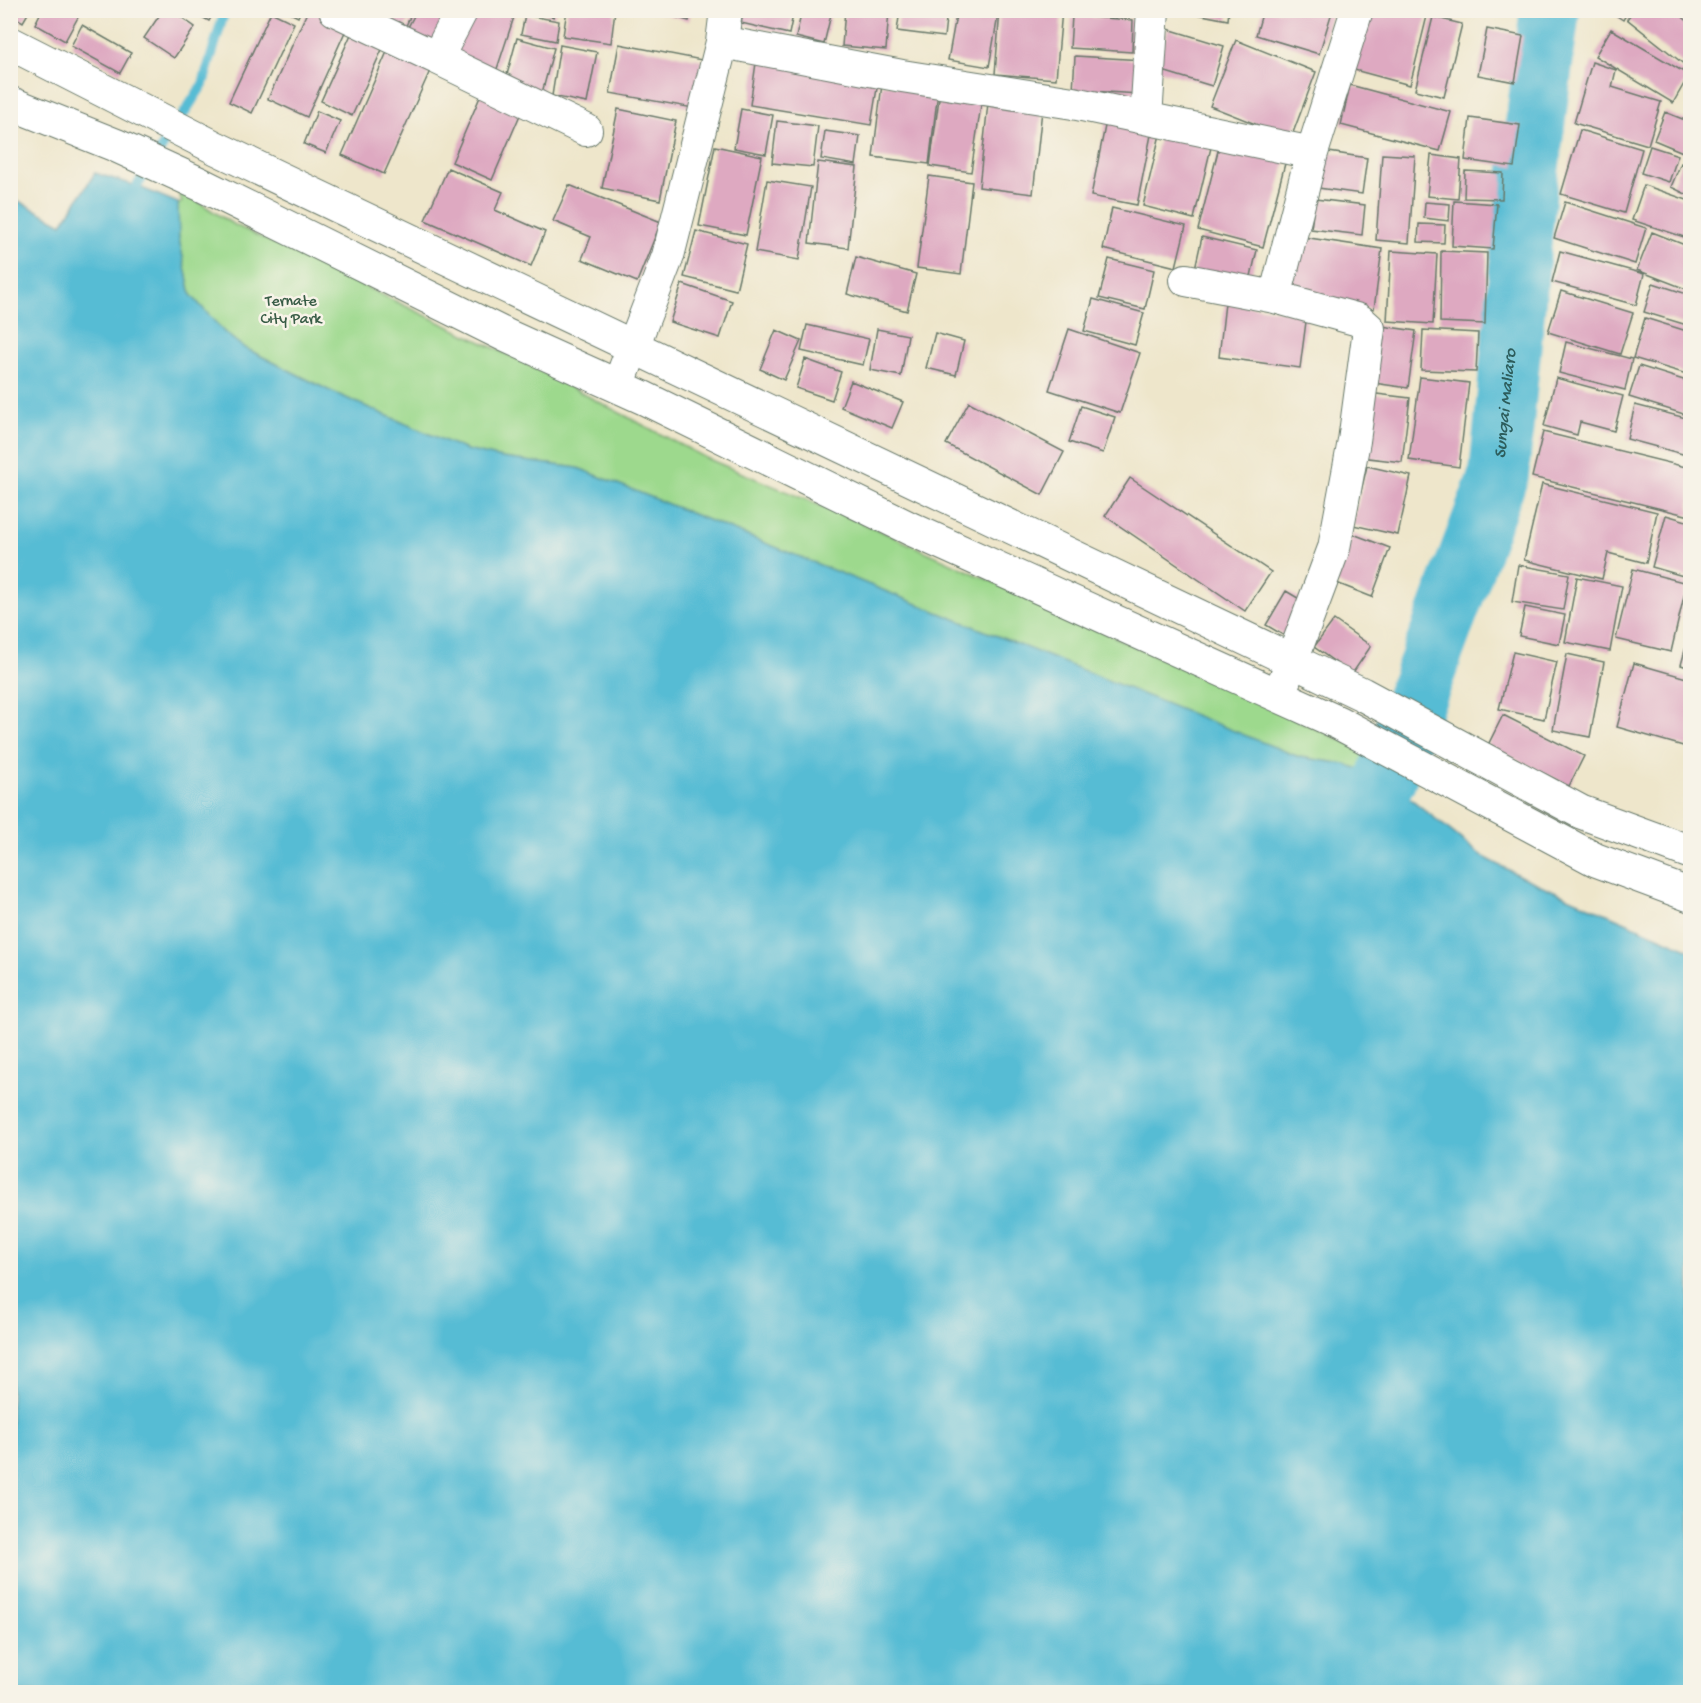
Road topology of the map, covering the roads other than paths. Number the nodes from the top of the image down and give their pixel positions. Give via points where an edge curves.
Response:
1 (335, 10) edge
2 (462, 10) edge
3 (726, 10) edge
4 (1153, 10) edge
5 (1358, 10) edge
6 (722, 42) junction
7 (10, 43) edge
8 (437, 58) junction
9 (10, 103) edge
10 (1146, 118) junction
11 (586, 130) dead end
12 (1312, 153) junction
13 (1186, 280) dead end
14 (1275, 297) junction
15 (634, 346) junction
16 (618, 386) junction
17 (1292, 661) junction
18 (1279, 695) junction
19 (1690, 852) edge
20 (1690, 895) edge

1 - 8 street
2 - 8 street
3 - 6 street
4 - 10 street
5 - 12 street
6 - 10 street
6 - 15 street via 668,256
7 - 15 street via 216,148
8 - 11 street
9 - 16 street via 200,184 507,336
10 - 12 street
12 - 14 street
13 - 14 street
14 - 17 street via 1359,320 1369,328 1334,548
15 - 16 street
15 - 17 street
16 - 18 street via 911,529
17 - 18 street
17 - 19 street via 1362,694 1581,812
18 - 20 street via 1596,860

